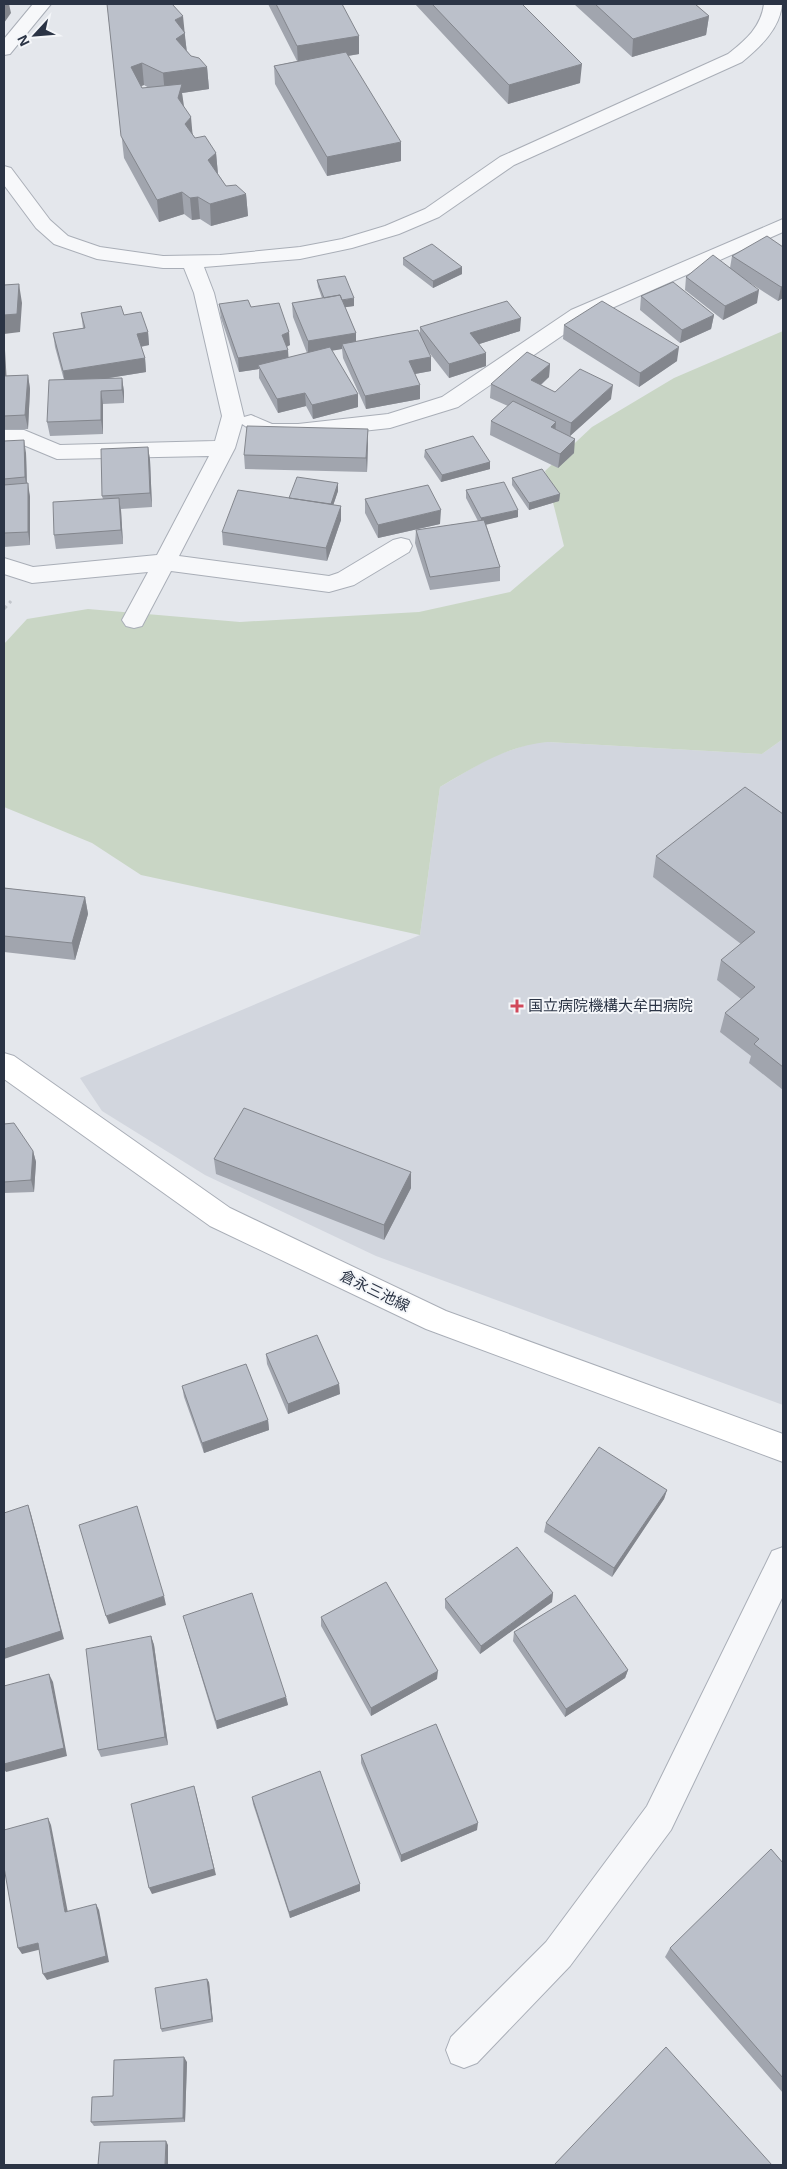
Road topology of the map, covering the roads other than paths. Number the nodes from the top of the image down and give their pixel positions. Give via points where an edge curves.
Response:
1 (42, 4) edge
2 (773, 4) edge
3 (4, 50) edge
4 (4, 172) edge
5 (783, 225) edge
6 (192, 262) junction
7 (251, 422) dead end
8 (4, 437) edge
9 (224, 448) junction
10 (402, 546) dead end
11 (165, 562) junction
12 (4, 566) edge
13 (134, 620) dead end
14 (4, 1064) edge
15 (783, 1448) edge
16 (783, 1562) edge
17 (464, 2050) dead end

1 - 3 street
2 - 6 street via 773,11 760,37 735,58 507,161 432,213 392,230 345,244 300,253
4 - 6 street via 43,224 61,240 97,253 163,262
5 - 7 street via 578,315 450,402 390,421 298,430 268,430
6 - 9 street via 204,293 233,416
8 - 9 street via 24,438 57,452
9 - 11 street
10 - 11 street via 346,579 329,584
11 - 12 street via 32,575
11 - 13 street
14 - 15 main road, 倉永三池線 via 220,1217 436,1320
16 - 17 street via 659,1818 558,1954

